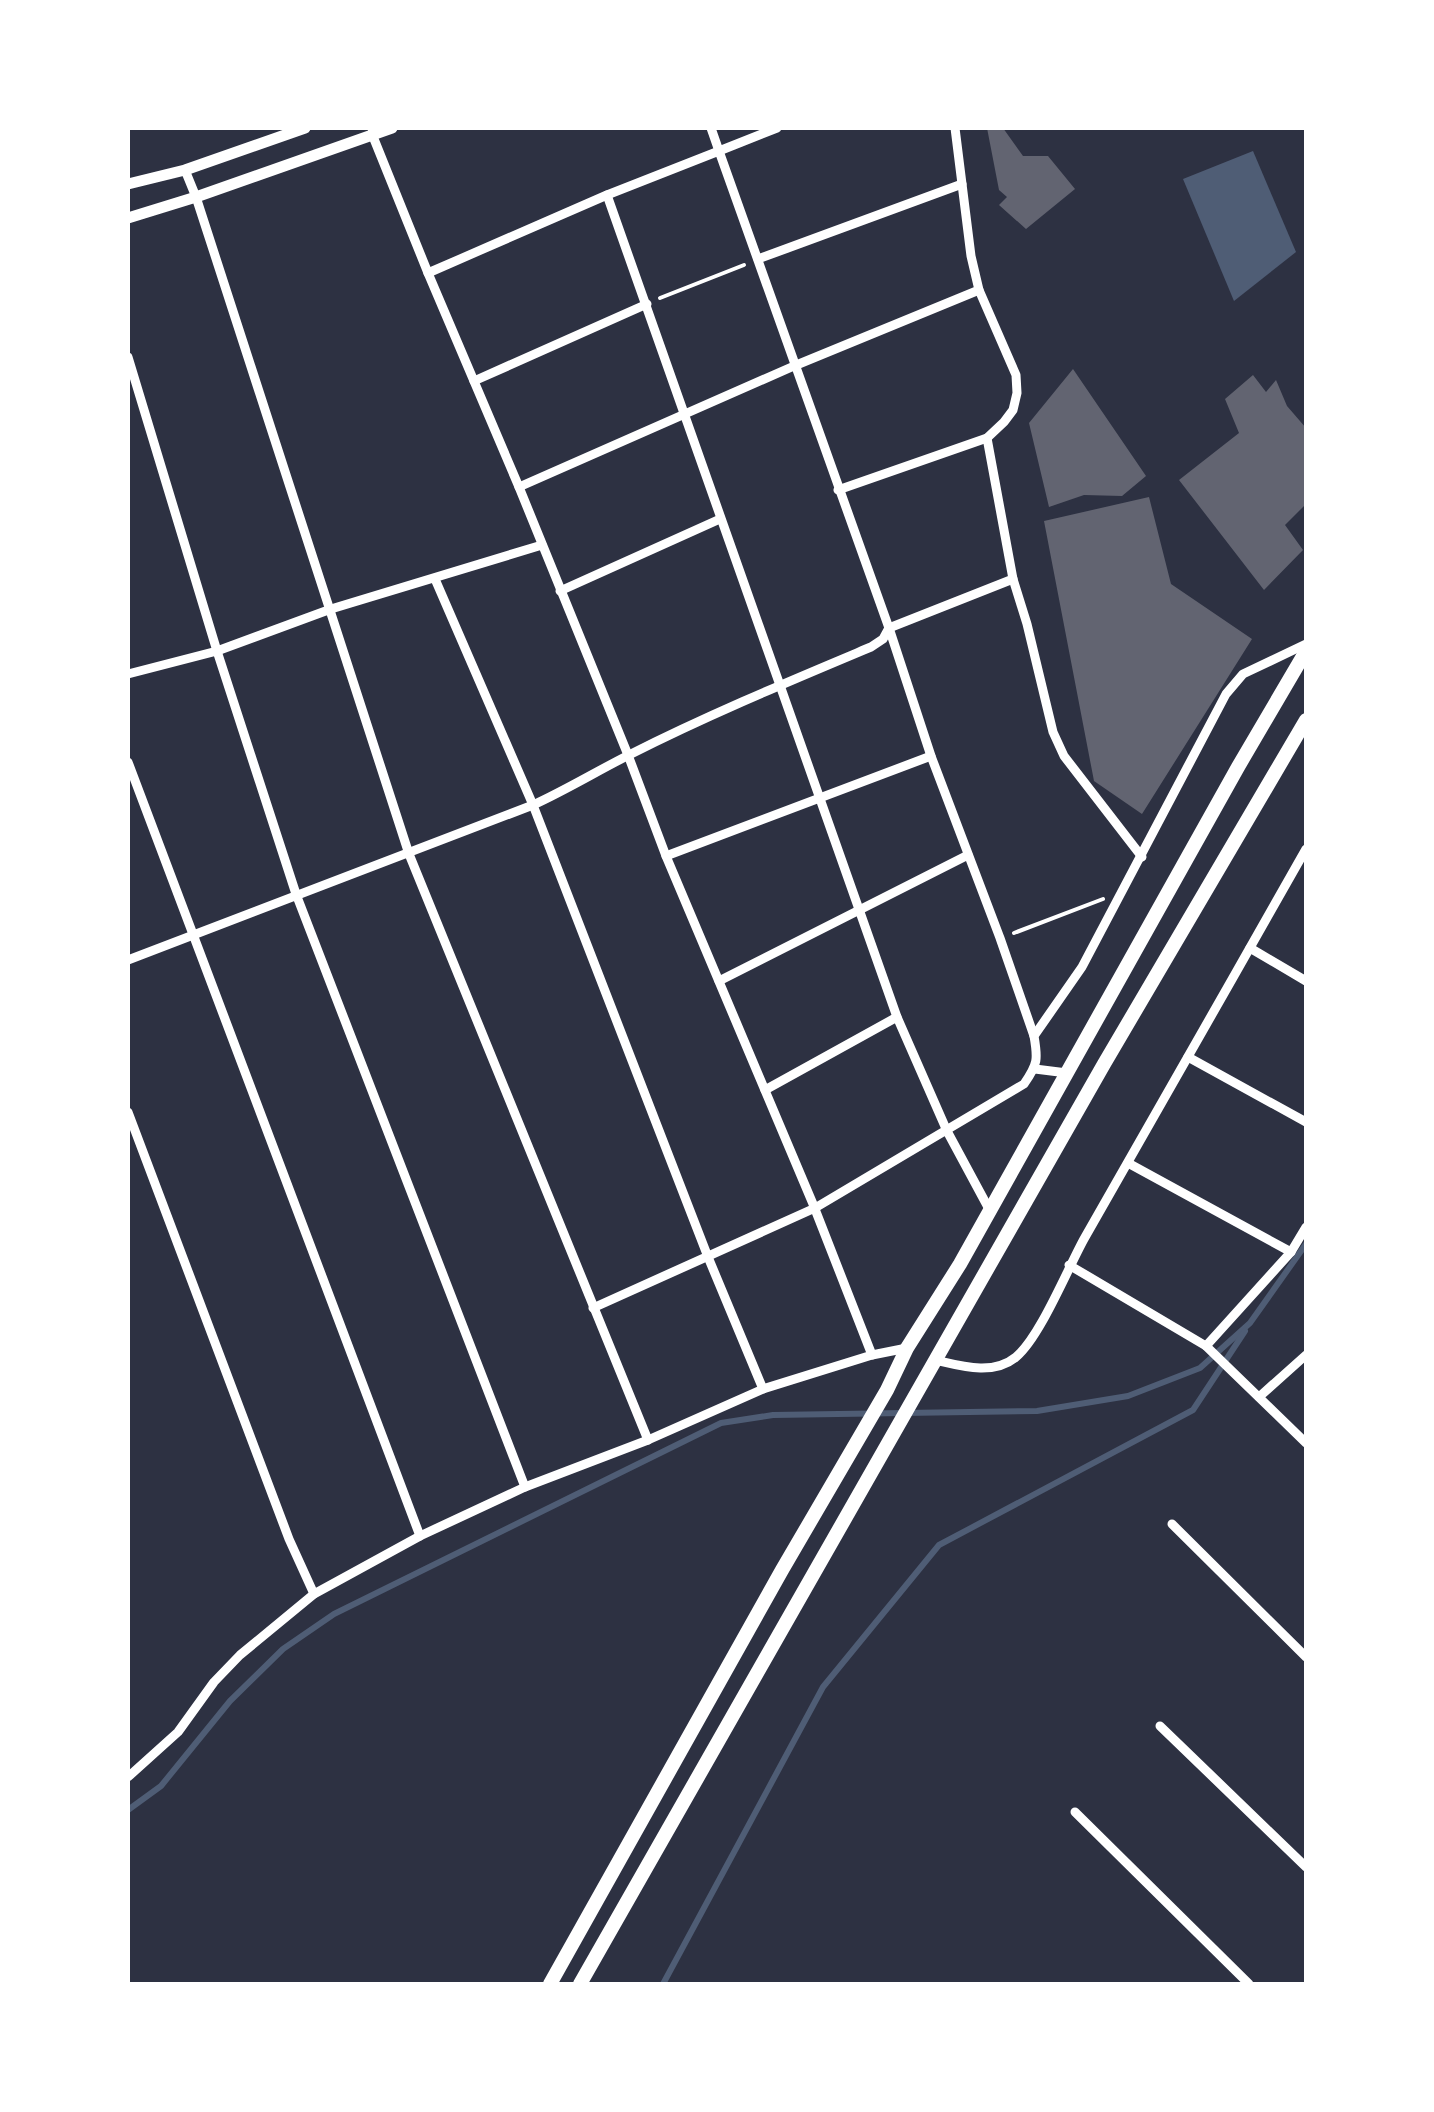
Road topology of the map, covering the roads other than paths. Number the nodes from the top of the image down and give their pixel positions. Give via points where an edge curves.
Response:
1 (305, 128) edge
2 (392, 128) edge
3 (711, 128) edge
4 (777, 128) edge
5 (955, 128) edge
6 (373, 131) edge
7 (718, 151) junction
8 (184, 170) junction
9 (128, 184) edge
10 (962, 184) junction
11 (607, 195) junction
12 (196, 197) junction
13 (128, 218) edge
14 (758, 259) junction
15 (428, 272) junction
16 (979, 290) junction
17 (647, 304) junction
18 (128, 357) edge
19 (794, 366) junction
20 (474, 382) junction
21 (685, 414) junction
22 (987, 438) junction
23 (520, 487) junction
24 (838, 490) junction
25 (720, 519) junction
26 (542, 545) junction
27 (435, 579) junction
28 (1013, 579) junction
29 (560, 591) junction
30 (330, 610) junction
31 (890, 628) junction
32 (1306, 648) edge
33 (217, 651) junction
34 (128, 674) edge
35 (781, 684) junction
36 (1306, 720) edge
37 (628, 755) junction
38 (931, 756) junction
39 (128, 762) edge
40 (820, 798) junction
41 (532, 805) junction
42 (1306, 849) edge
43 (409, 854) junction
44 (968, 854) junction
45 (666, 856) junction
46 (1142, 857) junction
47 (296, 894) junction
48 (860, 910) junction
49 (194, 933) junction
50 (1250, 948) junction
51 (128, 960) edge
52 (719, 981) junction
53 (1306, 981) edge
54 (898, 1017) junction
55 (1034, 1036) junction
56 (1188, 1057) junction
57 (1035, 1069) junction
58 (1067, 1073) junction
59 (765, 1090) junction
60 (128, 1112) edge
61 (1306, 1122) edge
62 (947, 1131) junction
63 (1128, 1163) junction
64 (815, 1208) junction
65 (989, 1209) junction
66 (1306, 1227) edge
67 (1291, 1252) junction
68 (708, 1256) junction
69 (1070, 1265) junction
70 (593, 1308) junction
71 (1206, 1346) junction
72 (906, 1348) junction
73 (1306, 1354) edge
74 (872, 1355) junction
75 (936, 1360) junction
76 (763, 1390) junction
77 (1259, 1397) junction
78 (648, 1440) junction
79 (1306, 1444) edge
80 (526, 1487) junction
81 (1172, 1524) dead end
82 (420, 1536) junction
83 (314, 1594) junction
84 (1306, 1657) edge
85 (1160, 1726) dead end
86 (128, 1776) edge
87 (1075, 1812) dead end
88 (1306, 1867) edge
89 (550, 1984) edge
90 (580, 1984) edge
91 (1249, 1984) edge

1 - 8 main road
2 - 6 main road
3 - 7 street
4 - 7 street
5 - 10 street
6 - 12 main road
6 - 15 street
7 - 11 street
7 - 14 street
8 - 9 main road
8 - 12 street
10 - 14 street
10 - 16 street
11 - 15 street
11 - 17 street
12 - 13 main road
12 - 30 street
14 - 19 street
15 - 20 street
16 - 19 street
16 - 22 street via 1017,393 1013,410
17 - 20 street
17 - 21 street
18 - 33 street
19 - 21 street
19 - 24 street
20 - 23 street
21 - 23 street
21 - 25 street
22 - 24 street
22 - 28 street
23 - 26 street
24 - 31 street
25 - 29 street
25 - 35 street
26 - 27 street
26 - 29 street
27 - 30 street
27 - 41 street
28 - 31 street
28 - 46 street via 1064,756
29 - 37 street
30 - 33 street
30 - 43 street
31 - 35 street via 871,646
31 - 38 street
32 - 46 street via 1234,684
32 - 58 highway
33 - 34 street
33 - 47 street
35 - 37 street
35 - 40 street
36 - 75 highway
37 - 41 street
37 - 45 street
38 - 40 street
38 - 44 street
39 - 49 street
40 - 45 street
40 - 48 street
41 - 43 street
41 - 68 street
42 - 50 street
43 - 47 street
43 - 70 street
44 - 48 street
44 - 55 street
45 - 52 street
46 - 55 street
47 - 49 street
47 - 80 street
48 - 52 street
48 - 54 street
49 - 51 street
49 - 82 street
50 - 53 street
50 - 56 street
52 - 59 street
54 - 59 street
54 - 62 street
55 - 57 street
56 - 61 street
56 - 63 street
57 - 58 street
57 - 62 street via 1024,1084
58 - 65 highway
59 - 64 street
60 - 83 street
62 - 64 street
62 - 65 street
63 - 67 street
63 - 69 street
64 - 68 street
64 - 74 street
65 - 72 highway
66 - 67 street
67 - 71 street
68 - 70 street
68 - 76 street
69 - 71 street
69 - 75 street via 1014,1359 985,1368
70 - 78 street
71 - 77 street
72 - 74 street
72 - 89 highway
73 - 77 street
74 - 76 street
75 - 90 highway
76 - 78 street
77 - 79 street
78 - 80 street
80 - 82 street
81 - 84 street
82 - 83 street
83 - 86 street via 240,1655 178,1732
85 - 88 street
87 - 91 street

